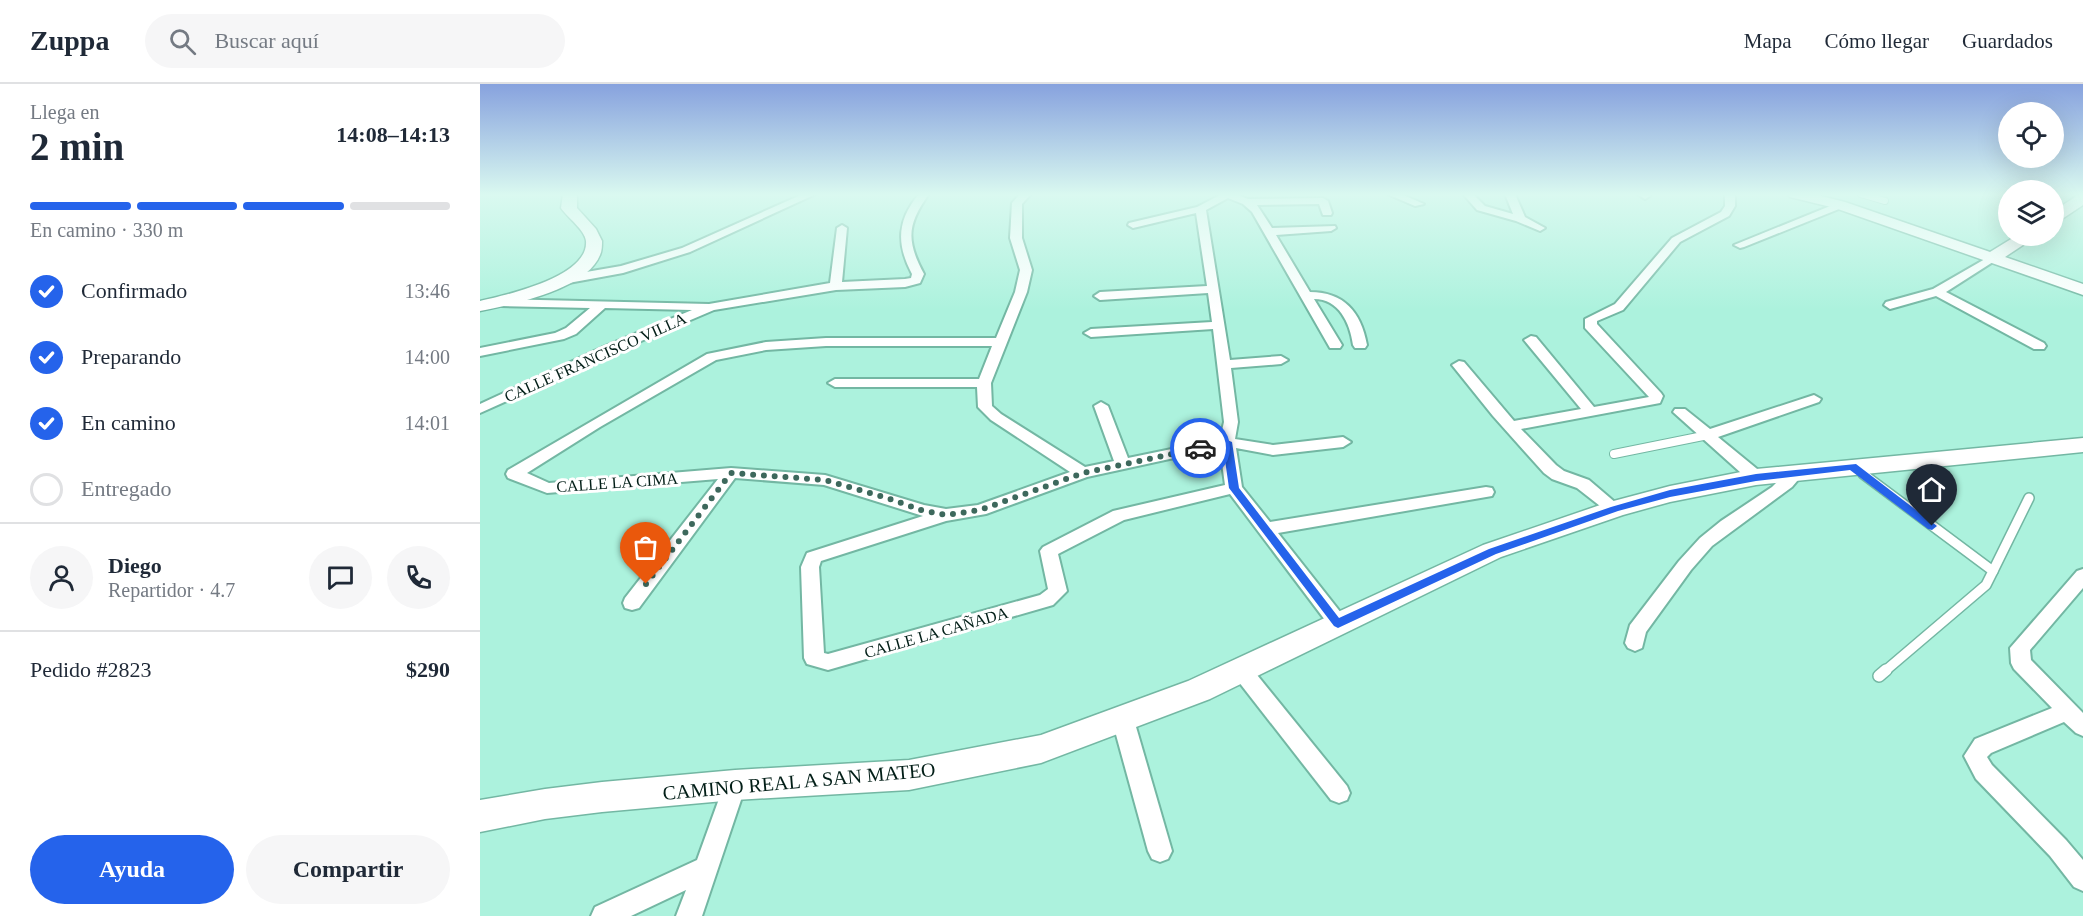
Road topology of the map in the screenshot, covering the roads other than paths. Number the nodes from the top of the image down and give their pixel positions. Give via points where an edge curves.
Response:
1 (1267, 232) edge
2 (590, 233) edge
3 (725, 233) edge
4 (842, 233) edge
5 (905, 233) edge
6 (1016, 233) edge
7 (1205, 233) edge
8 (1690, 233) edge
9 (1770, 233) edge
10 (1920, 233) edge
11 (1740, 245) dead end
12 (2011, 246) edge
13 (1992, 258) junction
14 (563, 280) junction
15 (836, 286) junction
16 (1214, 289) junction
17 (2083, 290) edge
18 (1937, 291) junction
19 (1100, 296) dead end
20 (1306, 296) junction
21 (501, 302) junction
22 (602, 304) junction
23 (1890, 305) dead end
24 (480, 306) edge
25 (711, 307) junction
26 (1220, 325) junction
27 (1091, 333) dead end
28 (1531, 340) dead end
29 (1001, 342) junction
30 (1335, 345) dead end
31 (1360, 345) dead end
32 (2039, 345) dead end
33 (483, 352) dead end
34 (1281, 360) dead end
35 (1223, 365) junction
36 (1459, 365) dead end
37 (835, 383) dead end
38 (984, 383) junction
39 (1814, 399) dead end
40 (1101, 406) dead end
41 (480, 409) edge
42 (1591, 412) junction
43 (1680, 412) dead end
44 (1511, 426) junction
45 (1708, 435) junction
46 (1227, 442) junction
47 (1343, 442) dead end
48 (2083, 445) edge
49 (1614, 454) dead end
50 (1122, 463) junction
51 (1852, 466) junction
52 (731, 473) junction
53 (1083, 473) junction
54 (1795, 474) junction
55 (1756, 477) junction
56 (1234, 488) junction
57 (1486, 492) dead end
58 (2029, 498) dead end
59 (1615, 509) junction
60 (946, 515) junction
61 (1264, 529) junction
62 (1993, 571) junction
63 (2083, 576) edge
64 (632, 603) dead end
65 (1338, 623) junction
66 (1635, 643) dead end
67 (1242, 671) junction
68 (1879, 676) dead end
69 (2076, 719) edge
70 (1123, 720) junction
71 (735, 785) junction
72 (1339, 793) dead end
73 (480, 816) edge
74 (1160, 851) dead end
75 (706, 868) junction
76 (2083, 879) edge
77 (604, 916) edge
78 (689, 916) edge

1 - 20 street
2 - 14 street via 594,251 586,263
3 - 14 street via 686,250 623,269
4 - 15 street
5 - 15 street, CALLE FRANCISCO VILLA via 909,259 918,274 916,280
6 - 29 street via 1026,270
7 - 16 street
8 - 42 street via 1676,240 1619,307 1591,319 1590,325 1656,396 1655,400
9 - 11 street
10 - 13 street
12 - 13 street
13 - 17 street
13 - 18 street
14 - 21 street
15 - 25 street, CALLE FRANCISCO VILLA
16 - 19 street
16 - 26 street
18 - 23 street
18 - 32 street
20 - 30 street
20 - 31 street via 1328,296 1338,303 1358,328
21 - 22 street, CALLE FRANCISCO VILLA
21 - 24 street
22 - 25 street, CALLE FRANCISCO VILLA
22 - 33 street via 571,331 559,336
25 - 41 street, CALLE FRANCISCO VILLA
26 - 27 street
26 - 35 street
28 - 42 street
29 - 38 street
29 - 52 street, CALLE LA CIMA via 826,342 728,353 695,366 514,474 547,488
34 - 35 street
35 - 46 street via 1231,422
36 - 44 street
37 - 38 street
38 - 53 street via 985,407
39 - 45 street
40 - 50 street
42 - 44 street
43 - 45 street
44 - 59 street via 1558,475 1583,484
45 - 49 lane
45 - 55 street
46 - 47 street via 1273,450
46 - 50 street, CALLE LA CIMA
46 - 56 street
48 - 51 street, CAMINO REAL A SAN MATEO
50 - 53 street, CALLE LA CIMA
51 - 54 street, CAMINO REAL A SAN MATEO
51 - 62 lane
52 - 60 street, CALLE LA CIMA via 825,480
52 - 64 street
53 - 60 street, CALLE LA CIMA via 980,510
54 - 55 street, CAMINO REAL A SAN MATEO
54 - 66 street via 1785,486 1716,533 1637,630
55 - 59 street, CAMINO REAL A SAN MATEO
56 - 60 street, CALLE LA CAÑADA via 1119,515 1061,543 1049,551 1058,591 1046,600 828,663 814,658 810,567 813,557
56 - 61 street
57 - 61 street
58 - 62 lane
59 - 65 street, CAMINO REAL A SAN MATEO via 1492,551
61 - 65 street
62 - 68 lane via 1986,585
63 - 69 street via 2020,648 2021,663
65 - 67 street, CAMINO REAL A SAN MATEO
67 - 70 street, CAMINO REAL A SAN MATEO
67 - 72 street
69 - 76 street via 1983,746 1975,756 1984,772
70 - 71 street, CAMINO REAL A SAN MATEO via 1041,749 909,776
70 - 74 street
71 - 73 street, CAMINO REAL A SAN MATEO via 568,801
71 - 75 street
75 - 77 street
75 - 78 street

